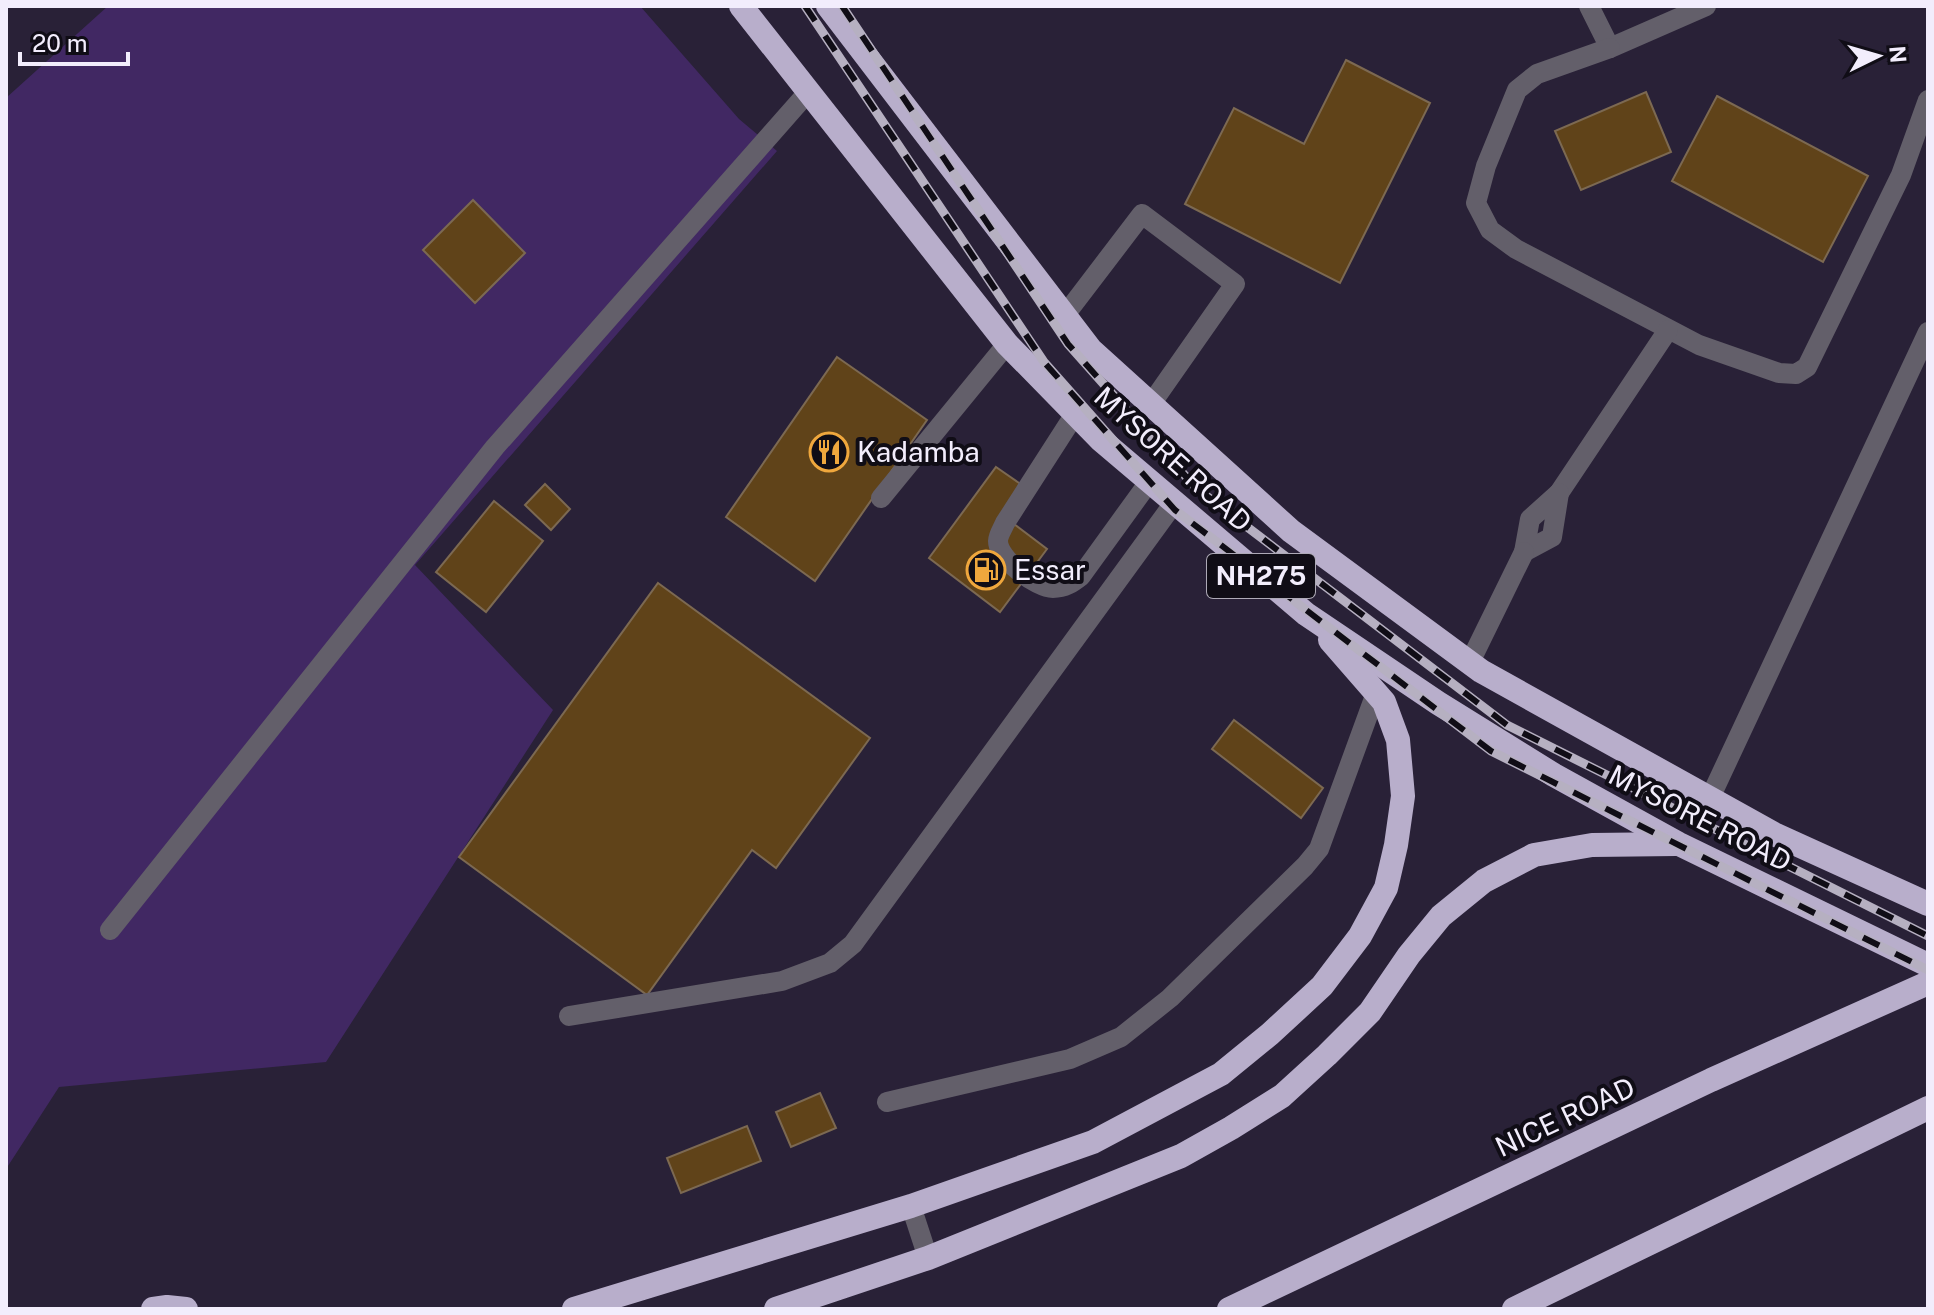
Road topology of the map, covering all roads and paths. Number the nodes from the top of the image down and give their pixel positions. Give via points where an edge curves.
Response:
1 (741, 6) edge
2 (828, 6) edge
3 (1589, 6) edge
4 (1706, 6) edge
5 (1610, 48) junction
6 (809, 91) junction
7 (1928, 100) edge
8 (1065, 315) junction
9 (1668, 330) junction
10 (1928, 331) edge
11 (1007, 344) junction
12 (1151, 404) junction
13 (1075, 414) junction
14 (1149, 482) junction
15 (881, 498) dead end
16 (1174, 503) junction
17 (1306, 614) junction
18 (1470, 662) junction
19 (1376, 693) junction
20 (1710, 798) junction
21 (1679, 844) junction
22 (1928, 904) edge
23 (110, 930) dead end
24 (1928, 965) edge
25 (1928, 983) edge
26 (569, 1016) dead end
27 (887, 1102) dead end
28 (1928, 1108) edge
29 (911, 1206) junction
30 (928, 1258) junction
31 (153, 1309) edge
32 (186, 1309) edge
33 (574, 1309) edge
34 (776, 1309) edge
35 (1229, 1309) edge
36 (1514, 1309) edge

1 - 6 highway, MYSORE ROAD / NH275
2 - 8 highway, MYSORE ROAD / NH275
3 - 5 lane
4 - 5 lane
5 - 9 lane via 1537,74 1517,90 1476,203 1490,230 1516,249
6 - 11 highway, MYSORE ROAD / NH275
6 - 23 lane via 495,447
7 - 9 lane via 1901,175 1807,367 1796,374 1779,373
8 - 12 highway, MYSORE ROAD / NH275 via 1091,350
8 - 12 lane via 1142,214 1235,284
9 - 18 lane via 1559,493 1530,519 1524,552
10 - 20 lane
11 - 13 highway, MYSORE ROAD / NH275
11 - 15 lane
12 - 18 highway, MYSORE ROAD / NH275 via 1291,531
13 - 14 highway, MYSORE ROAD / NH275
13 - 14 lane via 1005,523 998,540 1003,555 1042,587 1069,585
14 - 16 highway, MYSORE ROAD / NH275
16 - 17 highway, MYSORE ROAD / NH275
16 - 26 lane via 853,944 830,963 782,981
17 - 19 highway
17 - 21 highway, MYSORE ROAD / NH275 via 1541,767
18 - 20 highway, MYSORE ROAD / NH275
19 - 27 lane via 1319,849 1170,998 1121,1037 1070,1059
19 - 29 highway via 1398,740 1403,796 1396,845 1386,888 1360,936 1322,986 1221,1074 1093,1142
20 - 22 highway, MYSORE ROAD / NH275 via 1776,835
21 - 24 highway, MYSORE ROAD / NH275
21 - 30 highway via 1592,845 1534,855 1484,881 1441,916 1370,1012 1282,1096 1181,1156
25 - 35 highway, NICE ROAD
28 - 36 highway
29 - 30 lane
29 - 33 highway
30 - 34 highway
31 - 32 highway

